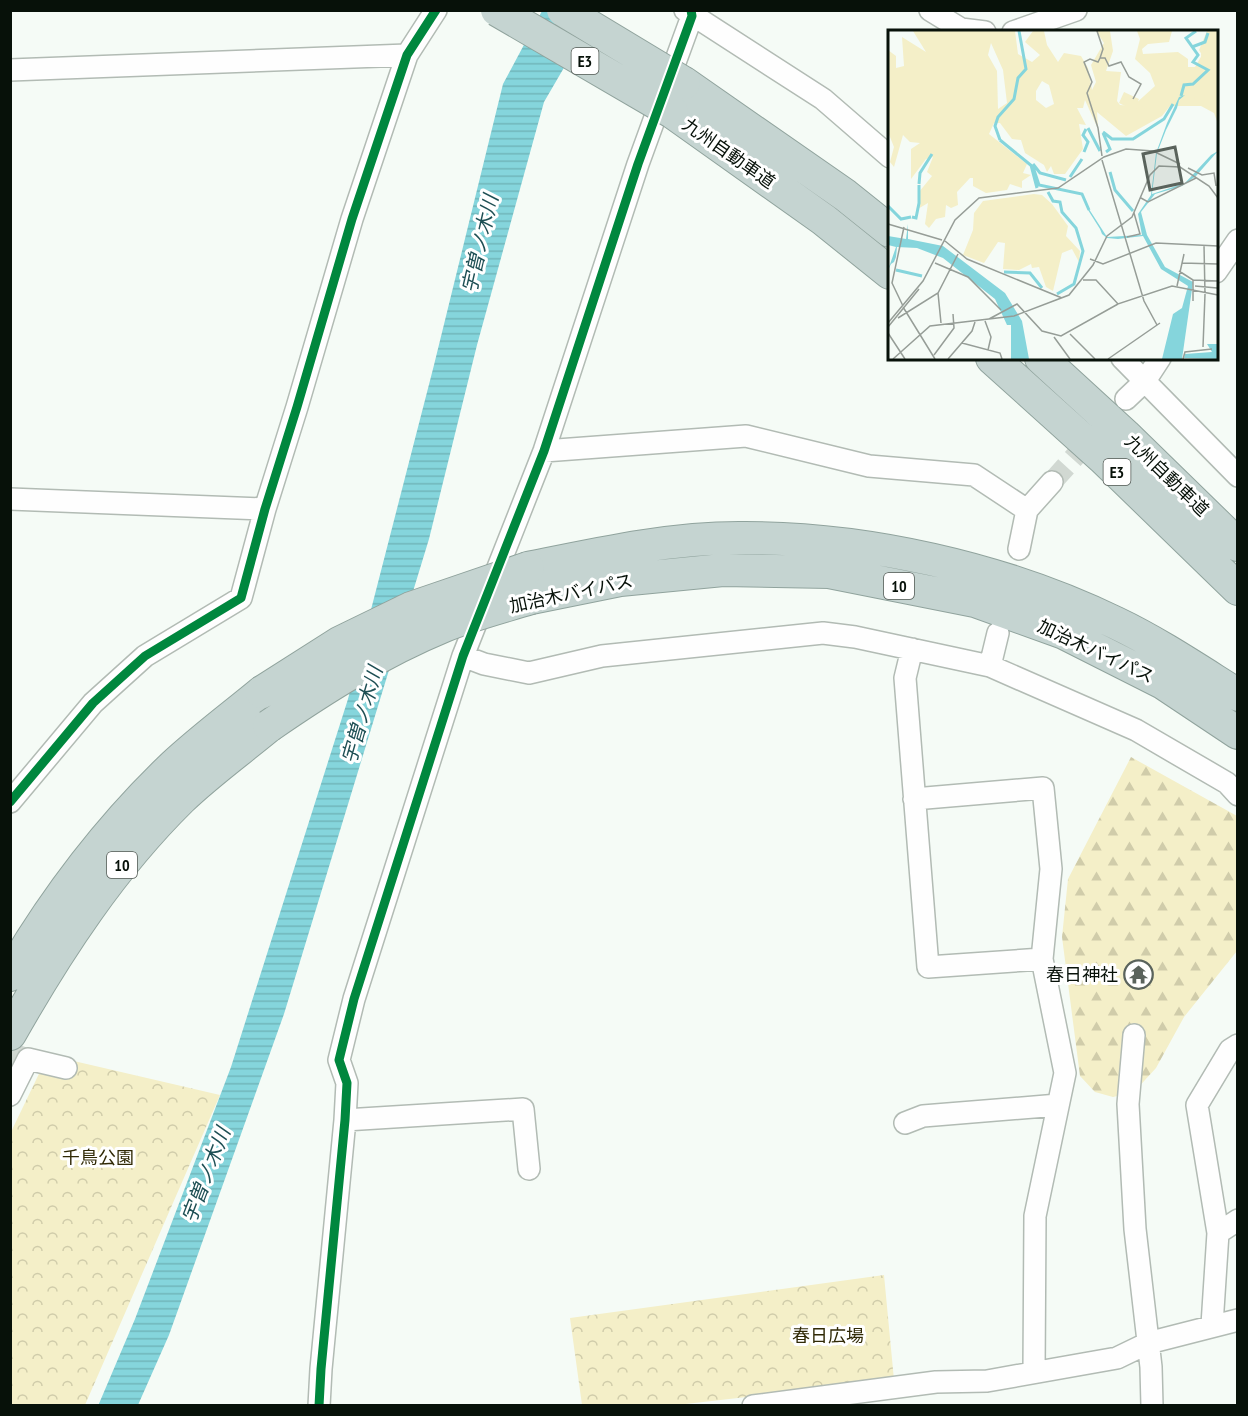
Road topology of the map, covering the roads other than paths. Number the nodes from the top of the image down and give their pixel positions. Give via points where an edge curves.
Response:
1 (436, 10) edge
2 (497, 10) edge
3 (563, 10) edge
4 (930, 10) edge
5 (1076, 10) edge
6 (689, 12) edge
7 (969, 30) edge
8 (1019, 30) edge
9 (407, 55) junction
10 (10, 70) edge
11 (888, 155) edge
12 (888, 229) edge
13 (1238, 240) edge
14 (1218, 269) edge
15 (888, 271) edge
16 (994, 360) edge
17 (1043, 360) edge
18 (1124, 360) edge
19 (1159, 360) edge
20 (1145, 381) junction
21 (1126, 399) dead end
22 (544, 451) junction
23 (1238, 476) edge
24 (1052, 482) tunnel mouth
25 (10, 499) edge
26 (265, 509) junction
27 (1027, 510) junction
28 (1238, 545) edge
29 (1019, 549) dead end
30 (530, 583) junction
31 (1238, 589) edge
32 (998, 633) dead end
33 (912, 650) junction
34 (463, 656) junction
35 (990, 666) junction
36 (1238, 694) edge
37 (1238, 733) edge
38 (1238, 795) edge
39 (12, 796) edge
40 (915, 800) junction
41 (1042, 959) junction
42 (10, 975) edge
43 (10, 1034) edge
44 (1134, 1035) dead end
45 (1238, 1045) edge
46 (66, 1068) dead end
47 (10, 1095) edge
48 (1058, 1105) junction
49 (345, 1120) junction
50 (905, 1123) dead end
51 (529, 1169) dead end
52 (1238, 1220) edge
53 (1218, 1233) junction
54 (1238, 1320) edge
55 (1212, 1325) junction
56 (1148, 1343) junction
57 (1034, 1372) junction
58 (319, 1406) edge
59 (753, 1406) edge
60 (1152, 1406) edge

1 - 9 street
2 - 15 highway, 九州自動車道 / E3, bridge via 672,112 824,220
3 - 12 highway, 九州自動車道 / E3, bridge via 684,83
4 - 7 street
5 - 8 street
6 - 11 street via 822,99
6 - 22 street
9 - 10 street
9 - 26 street via 352,219
13 - 14 street
16 - 31 highway, 九州自動車道 / E3 via 1103,458
17 - 28 highway, 九州自動車道 / E3
18 - 20 street
19 - 20 street
20 - 21 street
20 - 23 street
22 - 27 street via 746,436 869,466 974,475
22 - 34 street
24 - 27 street
25 - 26 street
26 - 39 street via 241,598 145,656 93,703
27 - 29 street
30 - 36 highway, 加治木バイパス / 10 via 593,555 657,545 738,538 895,551 985,573 1060,599 1117,623
30 - 37 highway, 加治木バイパス / 10 via 620,580 723,570 829,572 975,601 1064,633 1163,683
30 - 42 highway, 加治木バイパス / 10, bridge via 411,608 339,643 262,692 175,765 101,842 55,902
30 - 43 highway, 加治木バイパス / 10, bridge via 390,651 321,691 269,726 182,799 118,870 78,923
32 - 35 street
33 - 34 street via 824,633 602,656 530,672
33 - 35 street
33 - 40 street via 905,678
34 - 49 street via 354,999 339,1060 347,1083
35 - 38 street via 1136,730 1227,783
40 - 41 street via 928,967
40 - 41 street via 1043,788 1051,869
41 - 48 street via 1065,1073
44 - 56 street via 1129,1115 1135,1229
45 - 53 street via 1230,1050 1197,1105
46 - 47 street via 28,1059
48 - 50 street via 923,1116
48 - 57 street via 1035,1216
49 - 51 street via 523,1109
49 - 58 street
52 - 53 street
53 - 55 street
54 - 55 street
55 - 56 street
56 - 57 street via 1117,1358
56 - 60 street
57 - 59 street via 987,1381 936,1382

